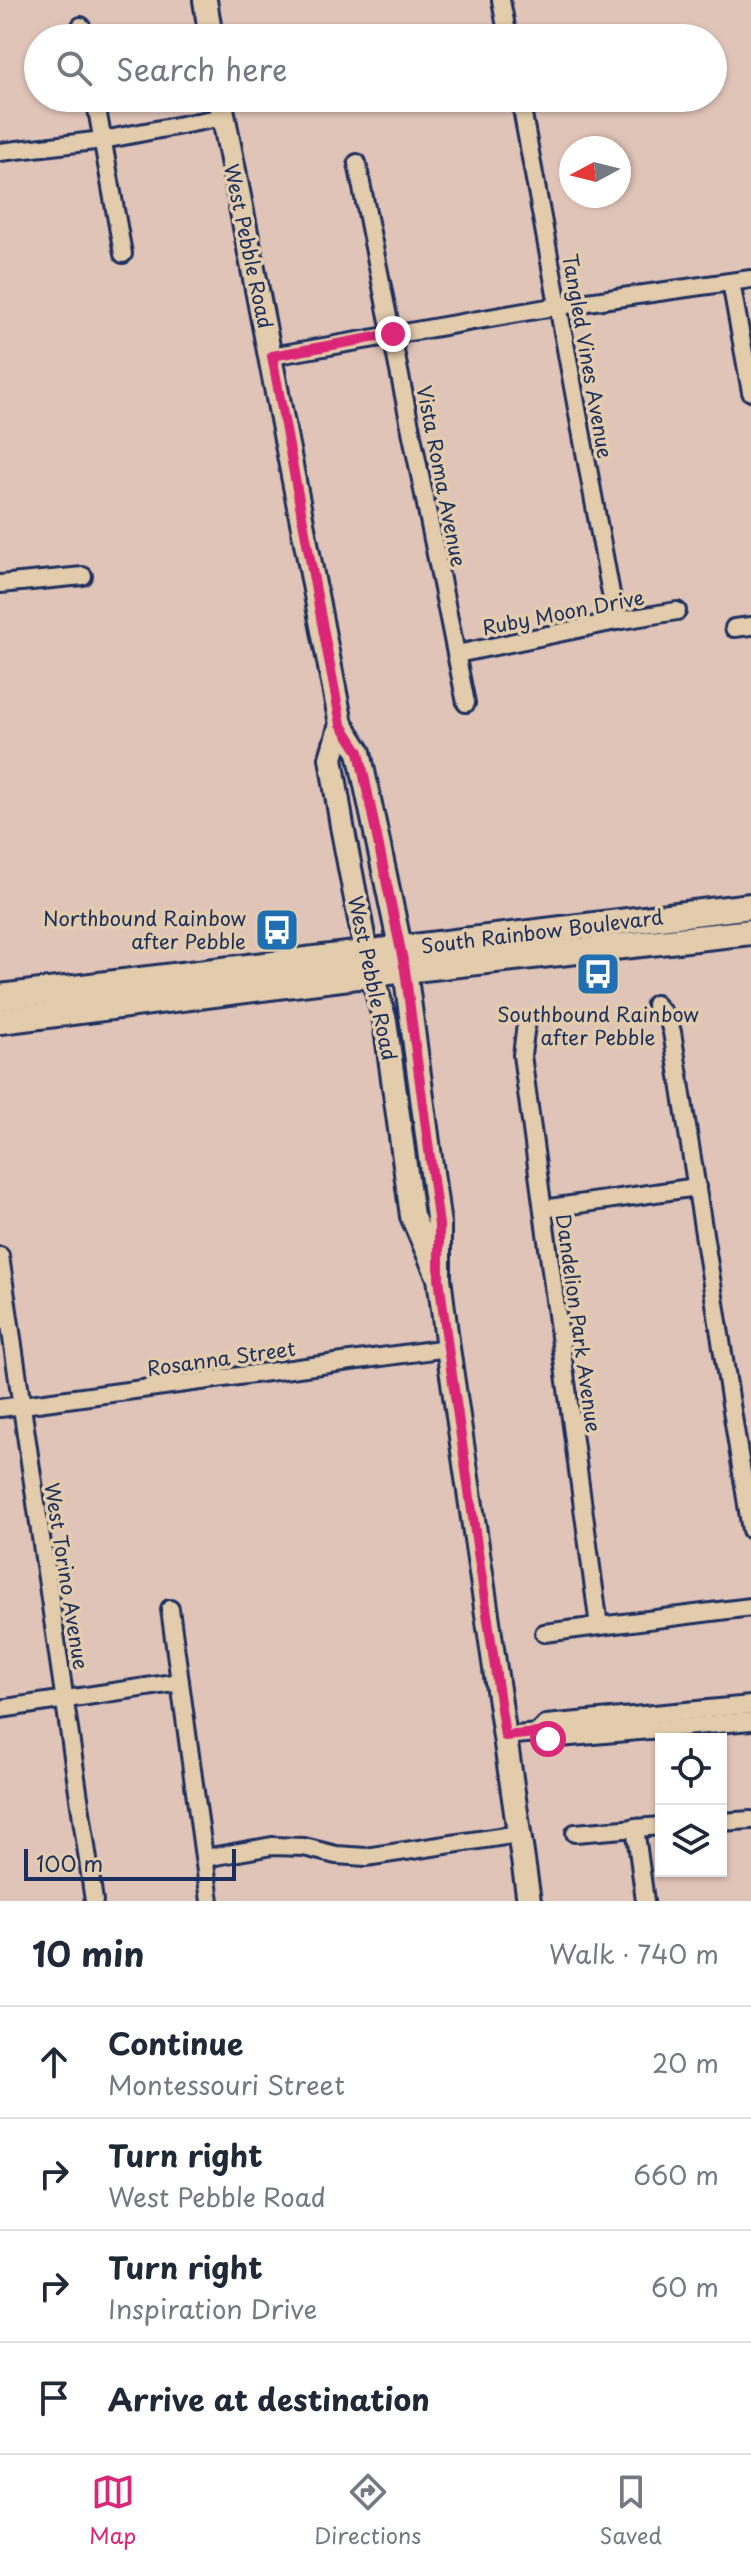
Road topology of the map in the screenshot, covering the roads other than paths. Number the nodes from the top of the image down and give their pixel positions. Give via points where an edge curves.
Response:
1 (205, 0) edge
2 (501, 0) edge
3 (209, 24) edge
4 (505, 24) edge
5 (98, 112) edge
6 (207, 112) edge
7 (223, 112) edge
8 (523, 112) edge
9 (103, 140) junction
10 (0, 152) edge
11 (357, 163) dead end
12 (123, 254) dead end
13 (751, 279) edge
14 (731, 282) junction
15 (559, 306) junction
16 (393, 334) junction
17 (272, 356) junction
18 (751, 392) edge
19 (83, 576) dead end
20 (0, 584) edge
21 (677, 611) dead end
22 (616, 621) junction
23 (457, 654) junction
24 (466, 703) dead end
25 (341, 724) junction
26 (750, 906) edge
27 (751, 932) edge
28 (688, 940) junction
29 (404, 959) junction
30 (370, 963) junction
31 (107, 984) junction
32 (0, 997) edge
33 (655, 1004) dead end
34 (0, 1010) edge
35 (0, 1021) edge
36 (526, 1024) dead end
37 (697, 1187) junction
38 (543, 1209) junction
39 (0, 1256) edge
40 (439, 1278) junction
41 (448, 1348) junction
42 (21, 1405) junction
43 (0, 1408) edge
44 (751, 1530) edge
45 (751, 1607) edge
46 (170, 1609) dead end
47 (599, 1626) junction
48 (544, 1633) dead end
49 (180, 1682) junction
50 (65, 1700) junction
51 (751, 1705) edge
52 (0, 1709) edge
53 (751, 1721) edge
54 (537, 1733) junction
55 (505, 1736) junction
56 (751, 1820) edge
57 (727, 1822) edge
58 (655, 1826) edge
59 (635, 1827) junction
60 (575, 1833) dead end
61 (519, 1834) junction
62 (205, 1858) junction
63 (94, 1901) edge
64 (210, 1901) edge
65 (529, 1901) edge
66 (645, 1901) edge

1 - 3 street
2 - 4 street
5 - 9 street
6 - 9 street
7 - 17 street, West Pebble Road
8 - 15 street, Tangled Vines Avenue
9 - 10 street
9 - 12 street
11 - 16 street, Vista Roma Avenue
13 - 14 street
14 - 15 street
14 - 18 street
15 - 16 street
15 - 22 street, Tangled Vines Avenue
16 - 17 street
16 - 23 street, Vista Roma Avenue
17 - 25 street, West Pebble Road
19 - 20 street
21 - 22 street, Ruby Moon Drive
22 - 23 street, Ruby Moon Drive
23 - 24 street, Vista Roma Avenue
25 - 29 street, West Pebble Road via 359,752
25 - 30 street, West Pebble Road via 331,758
26 - 28 main road via 743,917 700,925
26 - 29 main road, South Rainbow Boulevard
27 - 28 main road, South Rainbow Boulevard
28 - 29 main road, South Rainbow Boulevard
29 - 30 main road, South Rainbow Boulevard
29 - 40 street, West Pebble Road via 439,1225
30 - 31 main road, South Rainbow Boulevard
30 - 35 main road, South Rainbow Boulevard
30 - 40 street, West Pebble Road via 385,1021 412,1216
31 - 32 main road, South Rainbow Boulevard
31 - 34 main road via 75,997
33 - 37 street via 672,1032
36 - 38 street, Dandelion Park Avenue via 522,1055
37 - 38 street
37 - 44 street
38 - 47 street, Dandelion Park Avenue
39 - 42 street, West Torino Avenue
40 - 41 street, West Pebble Road
41 - 42 street, Rosanna Street
41 - 55 street, West Pebble Road
42 - 43 street, Rosanna Street
42 - 50 street, West Torino Avenue
45 - 47 street
46 - 49 street
47 - 48 street
49 - 50 street
49 - 62 street
50 - 52 street
50 - 63 street, West Torino Avenue
51 - 54 street via 546,1724
53 - 54 street via 548,1739
54 - 55 street
55 - 61 street, West Pebble Road
56 - 57 street
58 - 59 street
59 - 60 street
59 - 66 street
61 - 62 street via 366,1857 272,1846
61 - 65 street, West Pebble Road
62 - 64 street

